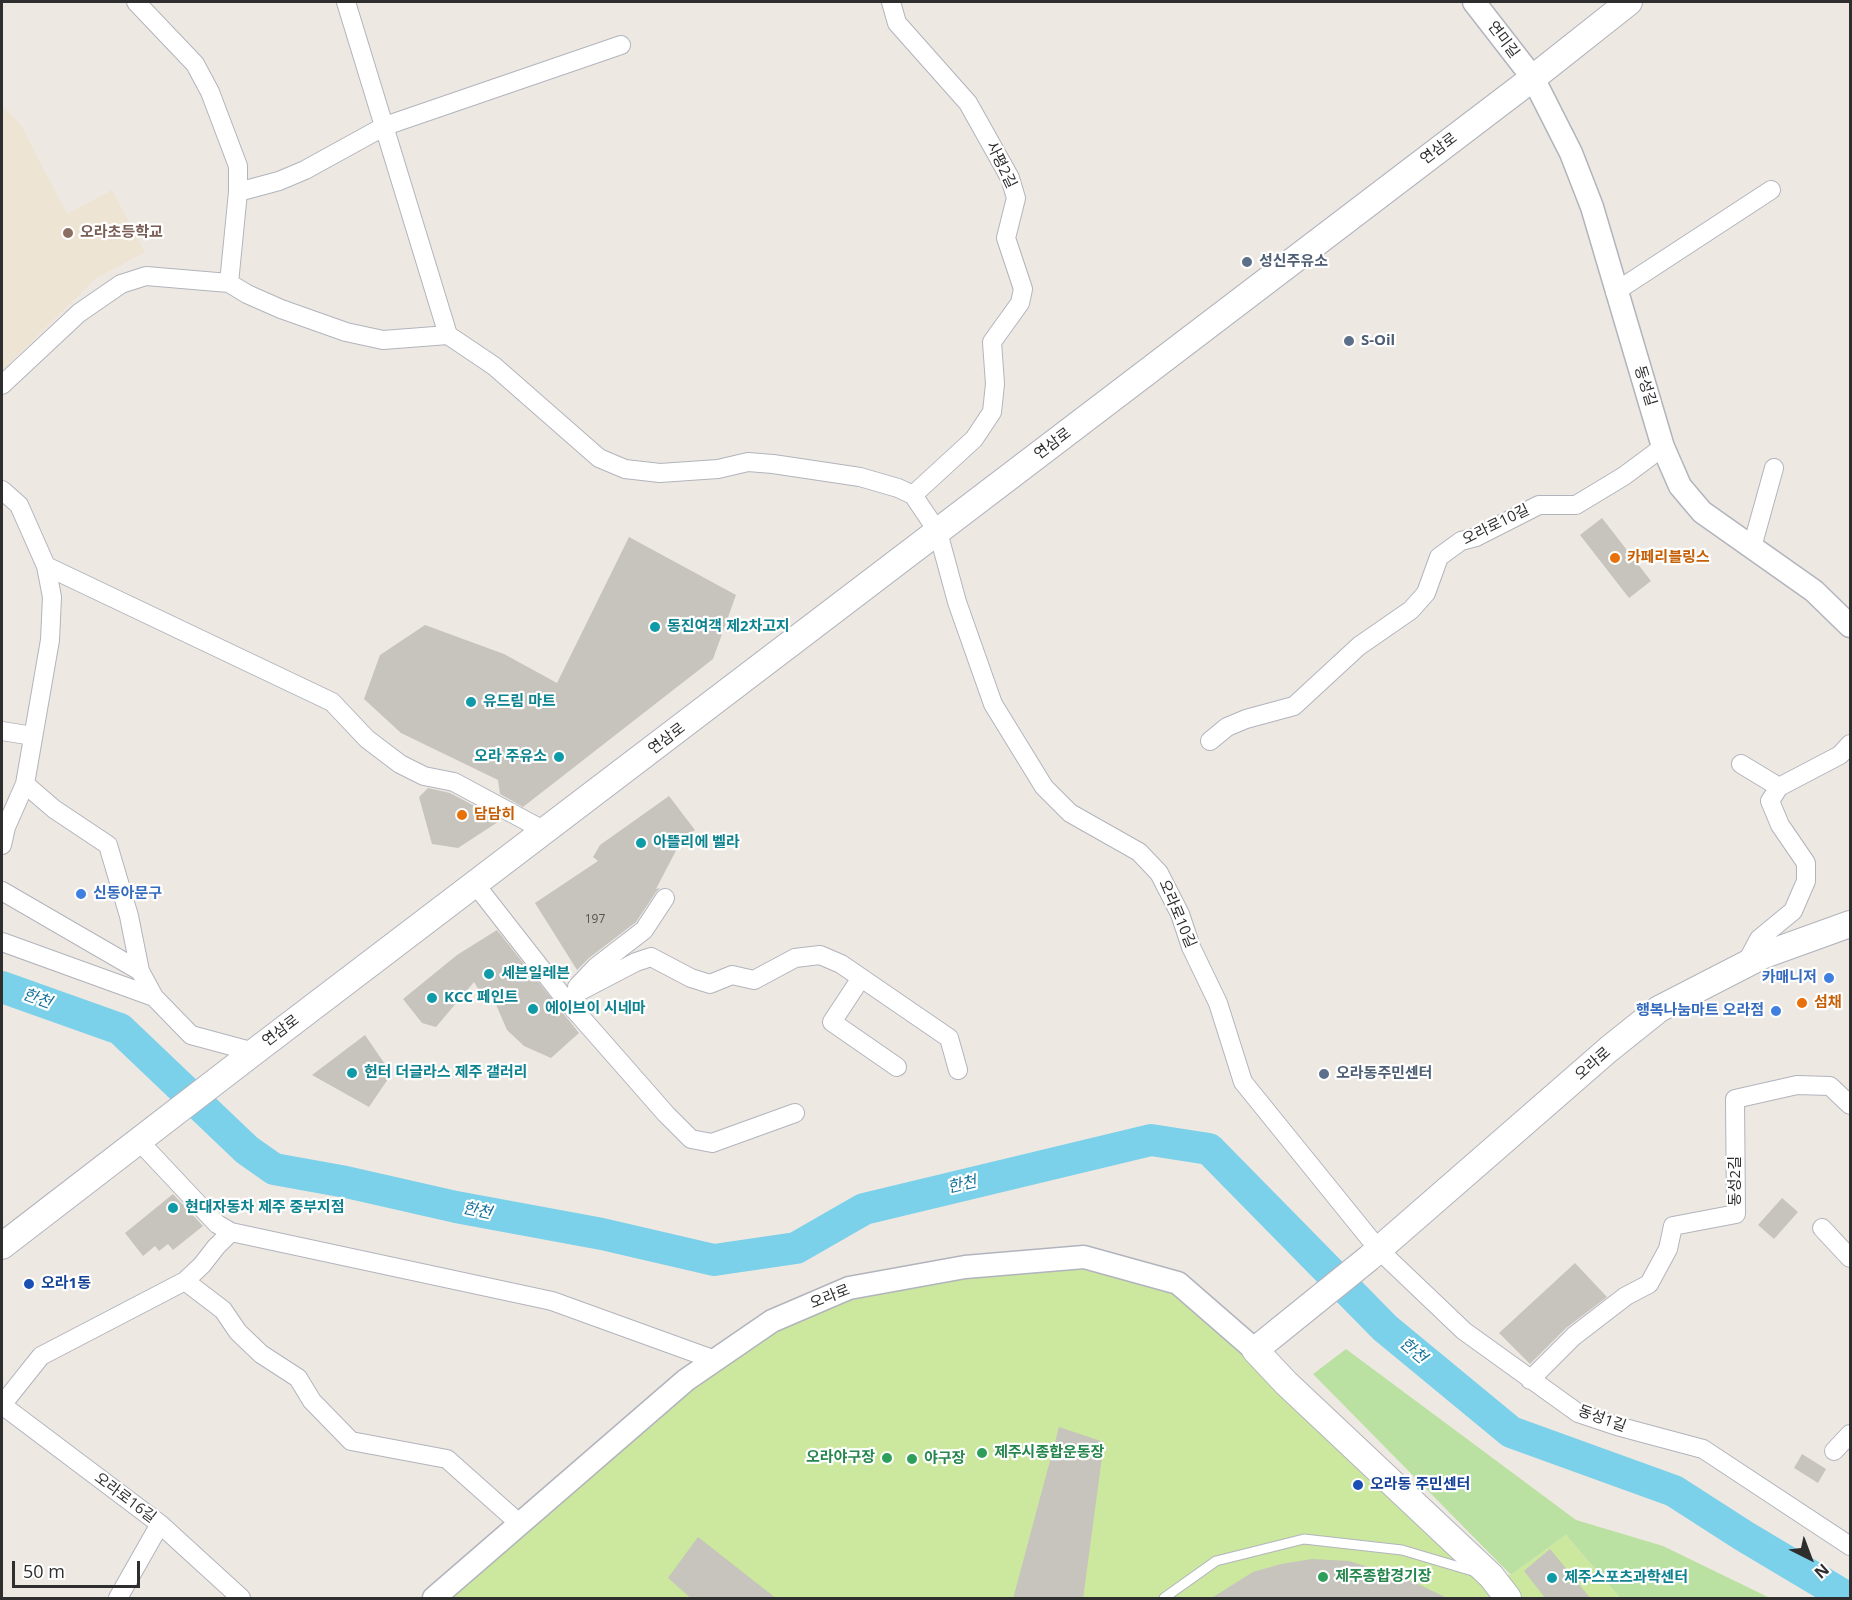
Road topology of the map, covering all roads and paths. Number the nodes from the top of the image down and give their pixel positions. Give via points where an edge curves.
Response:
1 (136, 2) edge
2 (346, 2) edge
3 (891, 2) edge
4 (1474, 2) edge
5 (1629, 2) edge
6 (621, 45) dead end
7 (1533, 78) junction
8 (385, 126) junction
9 (1771, 190) dead end
10 (238, 192) junction
11 (229, 283) junction
12 (1615, 292) junction
13 (448, 336) junction
14 (2, 385) edge
15 (1663, 447) junction
16 (1774, 468) dead end
17 (2, 490) edge
18 (913, 495) junction
19 (938, 532) junction
20 (1752, 547) junction
21 (46, 566) junction
22 (1851, 626) edge
23 (2, 731) edge
24 (33, 736) junction
25 (1210, 741) dead end
26 (1851, 744) edge
27 (1741, 764) dead end
28 (25, 784) junction
29 (1779, 787) junction
30 (545, 831) junction
31 (2, 844) edge
32 (475, 884) junction
33 (2, 891) edge
34 (665, 898) dead end
35 (1851, 924) edge
36 (2, 942) edge
37 (1744, 966) junction
38 (140, 971) junction
39 (861, 978) junction
40 (154, 997) junction
41 (565, 999) junction
42 (254, 1052) junction
43 (897, 1067) dead end
44 (958, 1070) dead end
45 (1851, 1105) edge
46 (795, 1113) dead end
47 (141, 1138) junction
48 (1822, 1228) dead end
49 (231, 1232) junction
50 (2, 1246) edge
51 (1374, 1254) junction
52 (1851, 1258) edge
53 (185, 1281) junction
54 (1255, 1350) junction
55 (715, 1360) junction
56 (1530, 1380) junction
57 (2, 1405) edge
58 (1851, 1434) edge
59 (1834, 1451) dead end
60 (160, 1524) junction
61 (520, 1524) junction
62 (1851, 1546) edge
63 (1491, 1576) junction
64 (118, 1599) edge
65 (241, 1599) edge
66 (434, 1599) edge
67 (1164, 1599) edge
68 (1508, 1599) edge

1 - 10 street via 195,64 238,166
2 - 8 street
3 - 18 street, 사평2길 via 897,23 968,103 1010,178 1016,198 1006,238 1023,289 1020,303 992,342 992,412 974,439
4 - 7 street, 연미길
5 - 7 main road, 연삼로
6 - 8 street
7 - 12 street, 동성길 via 1571,153 1592,207
7 - 19 main road, 연삼로
8 - 10 street via 305,170
8 - 13 street
9 - 12 street
10 - 11 street
11 - 13 street via 247,294 346,332 383,340
11 - 14 street via 146,276 121,284 79,313
12 - 15 street, 동성길
13 - 18 street via 494,366 598,458 625,469 660,473 718,469 748,462 773,464 860,477
15 - 20 street, 동성길 via 1680,486 1702,512
15 - 25 street, 오라로10길 via 1576,505 1539,505 1461,541 1439,557 1426,592 1411,610 1359,646 1294,706 1236,723
16 - 20 street
17 - 21 street via 19,505
18 - 19 street, 오라로10길
19 - 30 main road, 연삼로
19 - 51 street, 오라로10길 via 957,602 993,704 1044,787 1070,813 1139,852 1159,873 1218,1003 1243,1082
20 - 22 street, 동성길 via 1814,591
21 - 24 street via 52,597 50,640
21 - 30 street via 332,702 367,739 400,764 424,776 454,782
23 - 24 street
24 - 28 street
26 - 29 street via 1840,755
27 - 29 street
28 - 31 street
28 - 38 street via 108,845
29 - 37 street via 1770,801 1780,825 1806,862 1806,881 1793,911 1759,939
30 - 32 main road, 연삼로
32 - 41 street
32 - 42 main road, 연삼로
33 - 38 street
34 - 41 street via 644,930
35 - 37 main road, 오라로
36 - 40 street
37 - 51 main road, 오라로 via 1659,1009
38 - 40 street
39 - 41 street via 820,955 795,958 754,980 732,975 710,984 651,957
39 - 43 street via 832,1022
39 - 44 street via 949,1038
40 - 42 street via 191,1035
41 - 46 street via 691,1139 712,1143
42 - 47 main road, 연삼로
45 - 56 street, 동성2길 via 1830,1086 1797,1085 1735,1099 1736,1214 1673,1226 1668,1249 1649,1284 1626,1296 1574,1336
47 - 49 street via 218,1224
47 - 50 main road
48 - 52 street
49 - 53 street
49 - 55 street via 552,1301
51 - 54 main road, 오라로
51 - 56 street, 동성1길 via 1464,1331
53 - 57 street via 40,1356
53 - 61 street via 223,1310 238,1332 261,1354 297,1378 312,1401 351,1441 447,1459
54 - 55 street, 오라로 via 1178,1283 1084,1257 965,1268 849,1288 772,1321
54 - 63 main road
55 - 61 street, 오라로 via 686,1380
56 - 62 street, 동성1길 via 1578,1413 1703,1449
57 - 60 street, 오라로16길
58 - 59 street
60 - 64 street
60 - 65 street, 오라로16길
61 - 66 street, 오라로
63 - 67 lane via 1402,1550 1304,1539 1216,1561
63 - 68 main road

